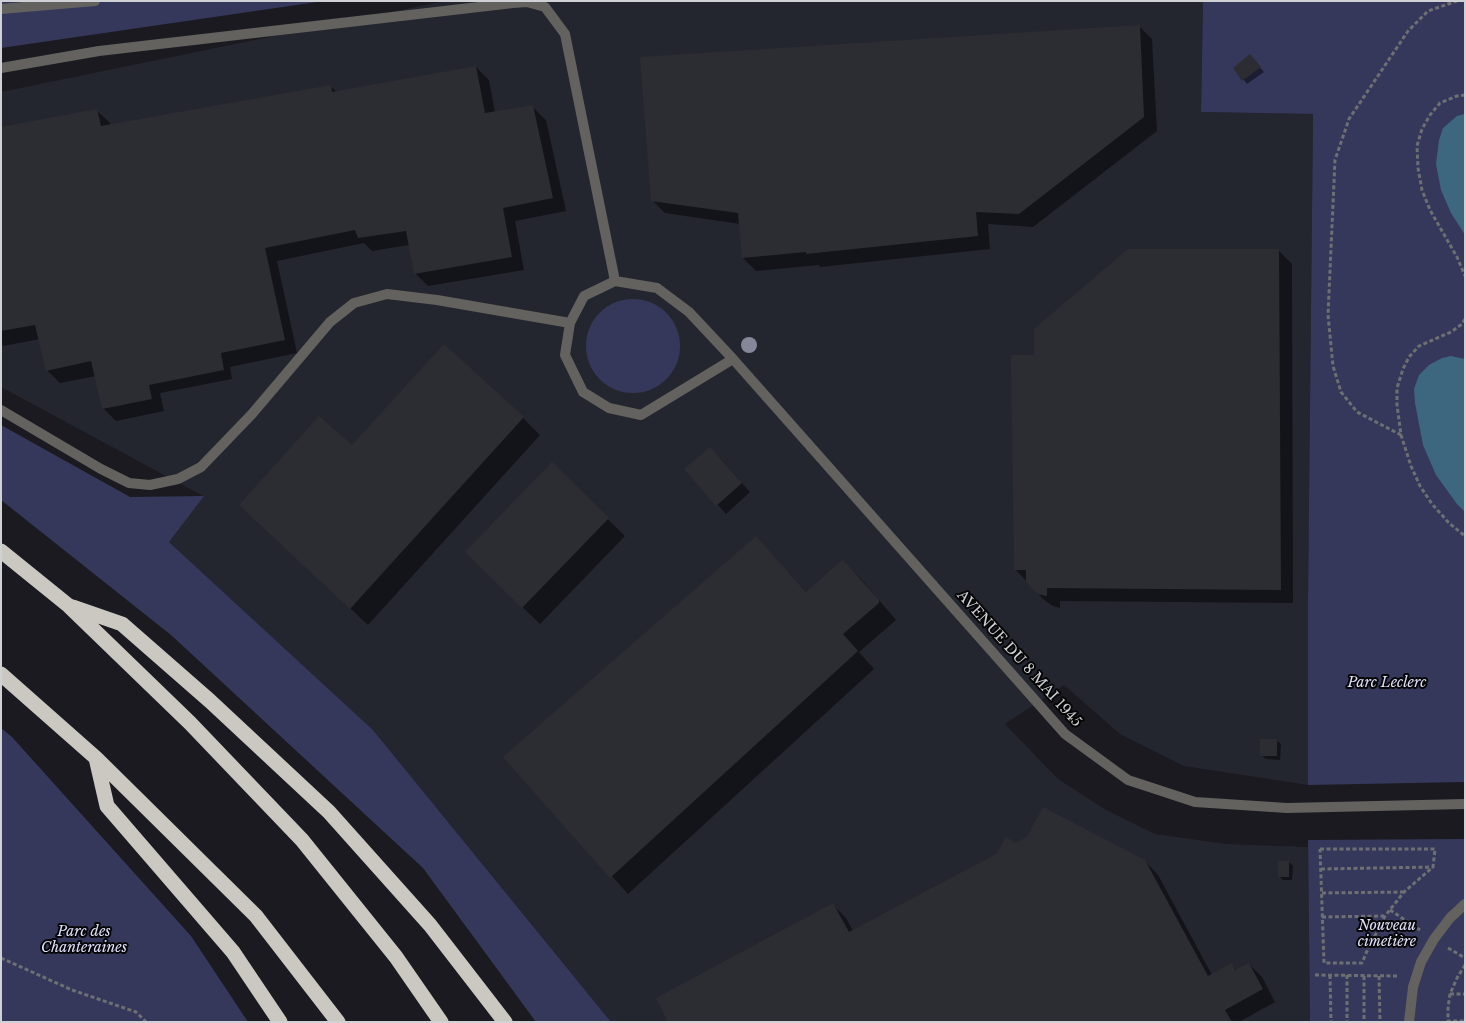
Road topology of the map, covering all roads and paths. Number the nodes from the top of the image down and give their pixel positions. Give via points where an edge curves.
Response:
1 (95, 1) edge
2 (1457, 1) edge
3 (527, 2) edge
4 (1, 9) edge
5 (1, 68) edge
6 (1465, 94) edge
7 (1465, 276) edge
8 (615, 281) junction
9 (1465, 319) edge
10 (570, 323) junction
11 (733, 359) junction
12 (1, 410) edge
13 (1401, 435) junction
14 (1465, 536) edge
15 (1, 551) edge
16 (69, 606) junction
17 (1, 674) edge
18 (96, 758) junction
19 (1465, 804) edge
20 (1433, 867) junction
21 (1321, 869) junction
22 (1404, 892) junction
23 (1322, 893) junction
24 (1465, 904) edge
25 (1385, 916) junction
26 (1322, 917) junction
27 (1, 958) edge
28 (1464, 968) edge
29 (1315, 975) dead end
30 (1330, 975) junction
31 (1347, 975) junction
32 (1364, 976) junction
33 (1379, 976) junction
34 (1416, 976) junction
35 (1450, 994) junction
36 (1465, 994) edge
37 (1465, 1021) edge
38 (146, 1022) edge
39 (280, 1022) edge
40 (338, 1022) edge
41 (440, 1022) edge
42 (506, 1022) edge
43 (1331, 1022) edge
44 (1348, 1022) edge
45 (1364, 1022) edge
46 (1380, 1022) edge
47 (1409, 1022) edge

1 - 4 street
2 - 13 path via 1428,11 1408,31 1349,119 1335,160 1328,315 1333,366 1340,392 1357,412
3 - 5 street via 99,51
3 - 8 street via 546,7 565,34
6 - 7 path via 1440,103 1422,129 1417,146 1422,190
8 - 10 street via 584,296
8 - 11 street, AVENUE DU 8 MAI 1945 via 657,288 689,312
9 - 13 path via 1451,332 1418,346 1409,357 1397,388
10 - 11 street via 565,354 583,392 609,408 640,415
10 - 12 street via 387,294 354,303 330,322 252,414 201,467 178,479 150,485 129,483
11 - 19 street, AVENUE DU 8 MAI 1945 via 1065,734 1128,780 1195,802 1286,808
13 - 14 path via 1420,486 1449,523
15 - 16 highway
16 - 41 highway via 190,723 302,840 396,957
16 - 42 highway via 122,624 329,812 430,925
17 - 18 highway
18 - 39 highway via 107,806 233,952
18 - 40 highway via 256,916
20 - 21 path
20 - 21 path via 1435,849 1320,849
20 - 22 path
21 - 23 path
22 - 23 path
22 - 25 path
23 - 26 path
24 - 34 street via 1434,939
25 - 26 path
25 - 26 path via 1362,963 1324,963
27 - 38 path via 72,990 136,1012
28 - 35 path
29 - 30 path
30 - 31 path
30 - 43 path
31 - 32 path
31 - 44 path
32 - 33 path
32 - 45 path
33 - 34 path
33 - 46 path
34 - 47 street
35 - 36 path
35 - 37 path via 1448,1021

